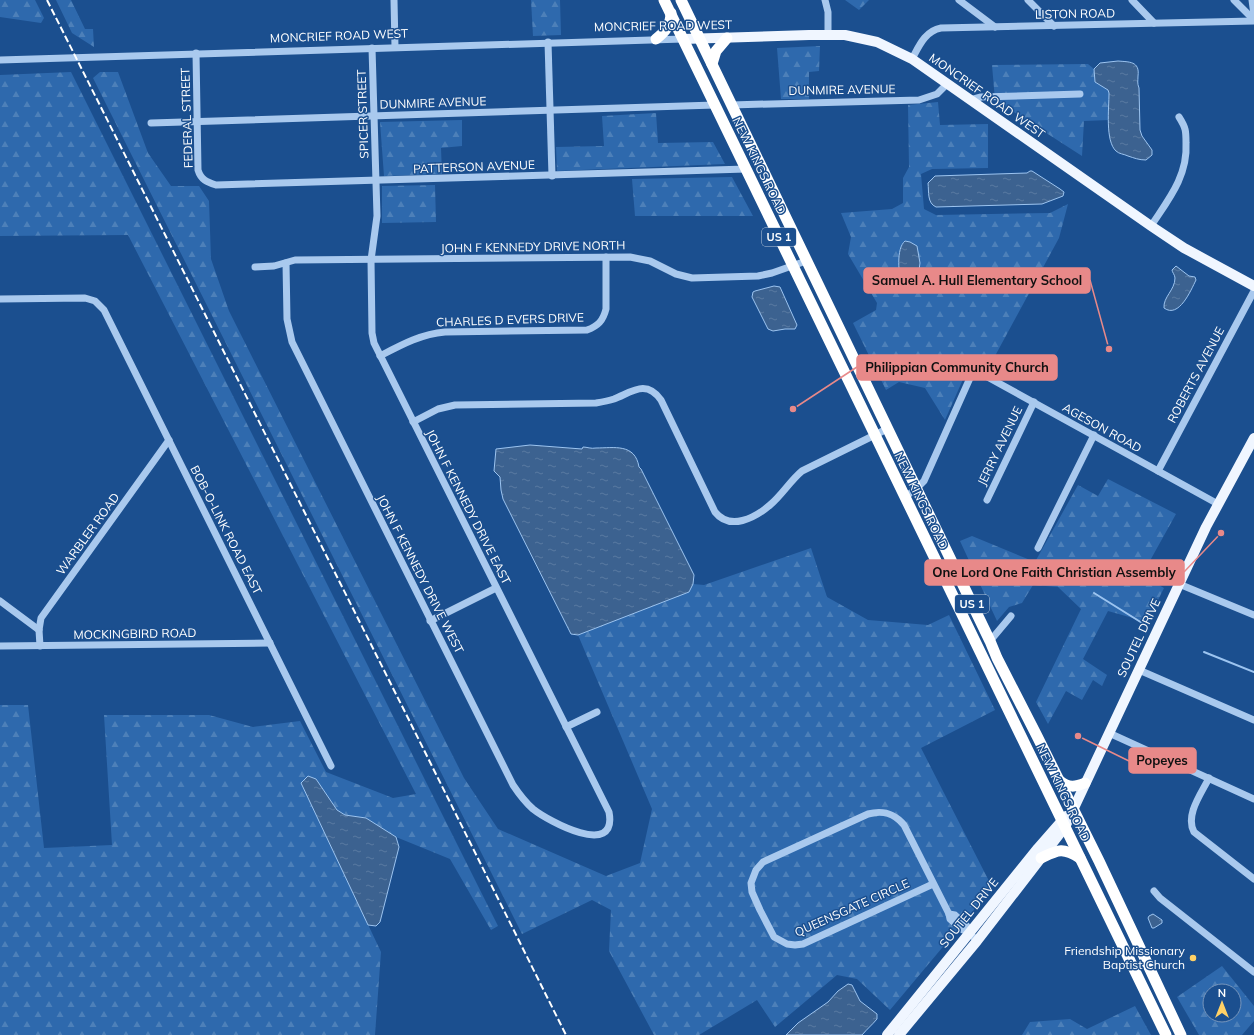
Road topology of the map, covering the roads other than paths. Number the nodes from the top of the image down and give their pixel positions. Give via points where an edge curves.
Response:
1 (394, 0) edge
2 (664, 0) edge
3 (681, 0) edge
4 (825, 0) edge
5 (959, 0) edge
6 (1028, 0) edge
7 (1132, 0) edge
8 (1234, 0) edge
9 (1252, 0) edge
10 (671, 13) junction
11 (1254, 15) edge
12 (1254, 20) edge
13 (1154, 23) junction
14 (1054, 26) junction
15 (995, 27) junction
16 (828, 35) junction
17 (728, 38) junction
18 (656, 39) junction
19 (683, 39) junction
20 (700, 39) junction
21 (548, 42) junction
22 (395, 47) junction
23 (372, 48) junction
24 (196, 53) junction
25 (912, 59) junction
26 (0, 60) edge
27 (712, 64) junction
28 (947, 84) junction
29 (1080, 94) dead end
30 (970, 100) junction
31 (715, 105) junction
32 (732, 105) junction
33 (550, 110) junction
34 (374, 116) junction
35 (1179, 117) dead end
36 (197, 121) junction
37 (151, 122) dead end
38 (746, 169) junction
39 (552, 176) junction
40 (203, 180) joint
41 (376, 180) junction
42 (1151, 226) junction
43 (606, 257) junction
44 (371, 260) junction
45 (806, 261) junction
46 (286, 263) junction
47 (793, 265) junction
48 (255, 267) dead end
49 (1254, 286) edge
50 (1254, 291) edge
51 (0, 299) edge
52 (380, 356) junction
53 (1034, 402) junction
54 (413, 422) junction
55 (887, 429) junction
56 (875, 435) junction
57 (1094, 435) junction
58 (1254, 438) edge
59 (169, 440) junction
60 (1158, 470) junction
61 (916, 489) junction
62 (905, 497) junction
63 (987, 500) dead end
64 (1218, 504) junction
65 (1038, 548) dead end
66 (1179, 584) junction
67 (496, 588) junction
68 (0, 601) edge
69 (1254, 615) edge
70 (1011, 616) dead end
71 (430, 621) junction
72 (39, 630) junction
73 (990, 641) junction
74 (270, 644) junction
75 (0, 646) edge
76 (40, 646) junction
77 (997, 658) junction
78 (984, 660) junction
79 (1139, 670) junction
80 (597, 712) dead end
81 (1254, 720) edge
82 (566, 727) junction
83 (1109, 733) junction
84 (331, 766) dead end
85 (1209, 778) junction
86 (1060, 780) junction
87 (1086, 783) junction
88 (1254, 799) edge
89 (1073, 809) junction
90 (1064, 824) junction
91 (607, 828) joint
92 (1040, 858) junction
93 (1080, 858) junction
94 (1254, 879) edge
95 (933, 884) junction
96 (1154, 891) dead end
97 (972, 934) junction
98 (1254, 972) edge
99 (1158, 988) junction
100 (1147, 995) junction
101 (887, 1035) edge
102 (899, 1035) edge
103 (1166, 1035) edge
104 (1181, 1035) edge

1 - 22 street
2 - 10 highway, NEW KINGS ROAD / US 1
3 - 20 highway, NEW KINGS ROAD / US 1
4 - 16 street
5 - 15 street
6 - 14 street
7 - 13 street
8 - 12 street
9 - 11 street
10 - 18 highway via 668,27
10 - 19 highway, NEW KINGS ROAD / US 1
12 - 13 street, LISTON ROAD
13 - 14 street, LISTON ROAD
14 - 15 street, LISTON ROAD
15 - 25 street, LISTON ROAD via 935,29 925,37
16 - 17 main road, MONCRIEF ROAD WEST
16 - 25 main road, MONCRIEF ROAD WEST via 844,35 877,42
17 - 20 main road, MONCRIEF ROAD WEST
17 - 27 highway via 716,52
18 - 19 street, MONCRIEF ROAD WEST
18 - 21 street, MONCRIEF ROAD WEST
19 - 20 main road, MONCRIEF ROAD WEST
19 - 31 highway, NEW KINGS ROAD / US 1
20 - 27 highway, NEW KINGS ROAD / US 1
21 - 22 street, MONCRIEF ROAD WEST
21 - 33 street
22 - 23 street, MONCRIEF ROAD WEST
23 - 24 street, MONCRIEF ROAD WEST
23 - 34 street, SPICER STREET
24 - 26 street, MONCRIEF ROAD WEST
24 - 36 street, FEDERAL STREET
25 - 28 main road, MONCRIEF ROAD WEST
27 - 32 highway, NEW KINGS ROAD / US 1
28 - 30 main road, MONCRIEF ROAD WEST
28 - 32 street, DUNMIRE AVENUE via 937,94 919,100
29 - 30 street via 981,97
30 - 42 main road, MONCRIEF ROAD WEST
31 - 33 street, DUNMIRE AVENUE
31 - 38 highway, NEW KINGS ROAD / US 1
32 - 45 highway, NEW KINGS ROAD / US 1
33 - 34 street, DUNMIRE AVENUE
33 - 39 street
34 - 36 street, DUNMIRE AVENUE
34 - 41 street, SPICER STREET
35 - 42 street via 1186,127 1185,165 1173,193
36 - 37 street, DUNMIRE AVENUE
36 - 40 street, FEDERAL STREET via 198,170
38 - 39 street, PATTERSON AVENUE
38 - 47 highway, NEW KINGS ROAD / US 1
39 - 41 street, PATTERSON AVENUE
40 - 41 street, PATTERSON AVENUE via 216,185
41 - 44 street, JOHN F KENNEDY DRIVE EAST via 377,216
42 - 49 main road, MONCRIEF ROAD WEST via 1184,248
43 - 44 street, JOHN F KENNEDY DRIVE NORTH
43 - 47 street, JOHN F KENNEDY DRIVE NORTH via 640,258 676,274 692,278 758,276
43 - 52 street, CHARLES D EVERS DRIVE via 606,310 600,324 593,328 435,333 415,339
44 - 46 street, JOHN F KENNEDY DRIVE NORTH via 295,260
44 - 52 street, JOHN F KENNEDY DRIVE EAST via 373,338
45 - 47 street, JOHN F KENNEDY DRIVE NORTH
45 - 55 highway, NEW KINGS ROAD / US 1
46 - 48 street, JOHN F KENNEDY DRIVE NORTH
46 - 71 street, JOHN F KENNEDY DRIVE WEST via 287,319 292,342
47 - 56 highway, NEW KINGS ROAD / US 1
50 - 60 street, ROBERTS AVENUE
51 - 59 street, BOB-O-LINK ROAD EAST via 85,298 100,305
52 - 54 street, JOHN F KENNEDY DRIVE EAST
53 - 57 street, AGESON ROAD
53 - 61 street, AGESON ROAD via 982,374 970,378 929,472
53 - 63 street, JERRY AVENUE
54 - 56 street via 438,409 455,405 591,403 614,398 633,390 646,389 657,394 661,400 715,512 722,519 734,522 764,510 802,471
54 - 67 street, JOHN F KENNEDY DRIVE EAST
55 - 56 street
55 - 61 highway, NEW KINGS ROAD / US 1
56 - 62 highway, NEW KINGS ROAD / US 1
57 - 60 street, AGESON ROAD
57 - 65 street
58 - 64 main road, SOUTEL DRIVE
59 - 72 street, WARBLER ROAD via 41,618
59 - 74 street, BOB-O-LINK ROAD EAST
60 - 64 street, AGESON ROAD
61 - 62 street
61 - 73 highway, NEW KINGS ROAD / US 1
62 - 78 highway, NEW KINGS ROAD / US 1
64 - 66 main road, SOUTEL DRIVE
66 - 69 street
66 - 79 main road, SOUTEL DRIVE
67 - 71 street
67 - 82 street, JOHN F KENNEDY DRIVE EAST
68 - 72 street
70 - 73 street
71 - 91 street, JOHN F KENNEDY DRIVE WEST via 513,785 523,798 533,809 553,821 585,834 600,835
72 - 76 street, WARBLER ROAD
73 - 77 highway, NEW KINGS ROAD / US 1
74 - 76 street, MOCKINGBIRD ROAD
74 - 84 street, BOB-O-LINK ROAD EAST
75 - 76 street, MOCKINGBIRD ROAD
77 - 78 street
77 - 86 highway, NEW KINGS ROAD / US 1
78 - 90 highway, NEW KINGS ROAD / US 1
79 - 81 street
79 - 83 main road, SOUTEL DRIVE
80 - 82 street
82 - 91 street, JOHN F KENNEDY DRIVE EAST via 609,812 610,823
83 - 85 street
83 - 87 main road, SOUTEL DRIVE
85 - 88 street
85 - 94 street via 1193,812 1191,826 1194,832
86 - 87 highway via 1070,786
86 - 89 highway, NEW KINGS ROAD / US 1
87 - 89 main road, SOUTEL DRIVE
89 - 90 main road, SOUTEL DRIVE
89 - 99 highway, NEW KINGS ROAD / US 1
90 - 92 main road, SOUTEL DRIVE
90 - 93 highway, NEW KINGS ROAD / US 1
90 - 97 main road, SOUTEL DRIVE
92 - 93 highway via 1057,850 1064,850
92 - 97 main road, SOUTEL DRIVE
93 - 100 highway, NEW KINGS ROAD / US 1
95 - 95 street, QUEENSGATE CIRCLE via 904,825 893,815 882,812 868,814 763,862 756,870 751,884 752,892 774,937 795,946
95 - 97 street, QUEENSGATE CIRCLE via 950,919
96 - 98 street
97 - 101 main road, SOUTEL DRIVE
97 - 102 main road, SOUTEL DRIVE
99 - 100 street
99 - 104 highway, NEW KINGS ROAD / US 1
100 - 103 highway, NEW KINGS ROAD / US 1

